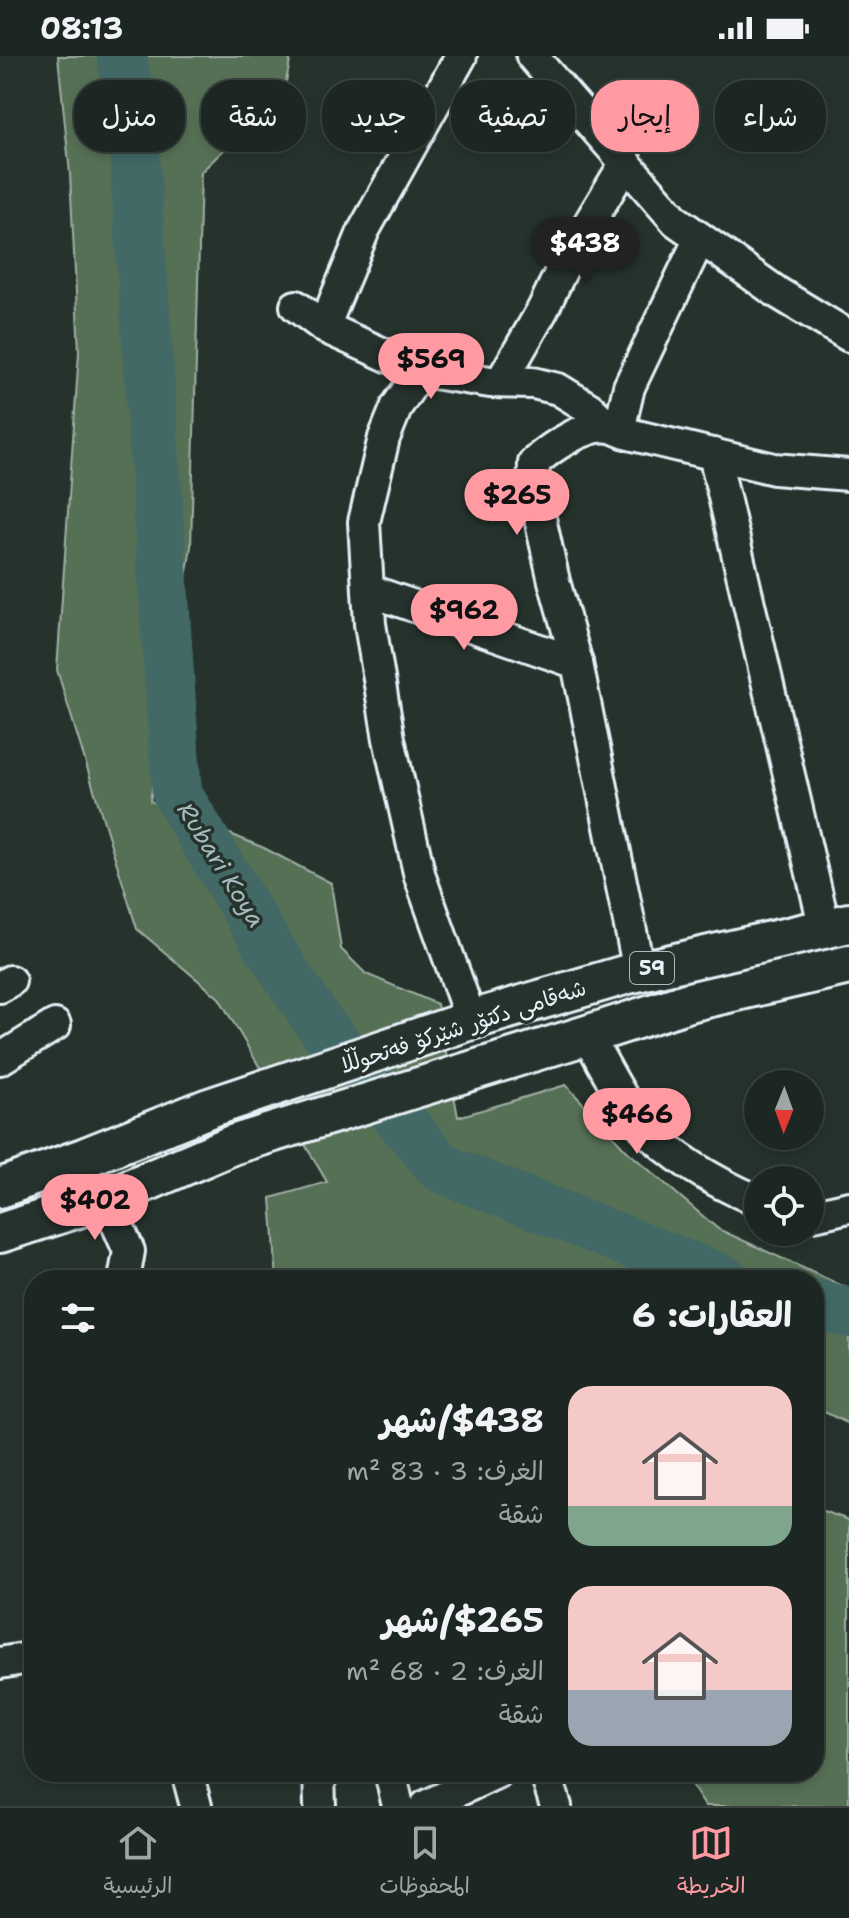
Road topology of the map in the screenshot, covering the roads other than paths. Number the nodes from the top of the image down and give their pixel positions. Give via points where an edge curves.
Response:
1 (461, 56) edge
2 (532, 56) edge
3 (626, 162) junction
4 (700, 238) junction
5 (296, 306) dead end
6 (324, 327) junction
7 (849, 336) edge
8 (421, 371) junction
9 (501, 382) junction
10 (613, 428) junction
11 (714, 454) junction
12 (849, 475) edge
13 (368, 590) junction
14 (577, 663) junction
15 (837, 926) edge
16 (680, 961) junction
17 (849, 965) edge
18 (639, 971) junction
19 (689, 1002) junction
20 (464, 1023) junction
21 (55, 1025) dead end
22 (587, 1035) junction
23 (0, 1059) edge
24 (0, 1188) edge
25 (744, 1195) edge
26 (106, 1199) junction
27 (849, 1207) edge
28 (824, 1212) edge
29 (0, 1233) edge
30 (126, 1270) edge
31 (24, 1659) edge
32 (0, 1663) edge
33 (190, 1782) edge
34 (319, 1782) edge
35 (392, 1782) edge
36 (477, 1782) edge
37 (548, 1782) edge
38 (196, 1806) edge
39 (320, 1806) edge
40 (398, 1806) edge
41 (426, 1806) edge
42 (556, 1806) edge

1 - 6 street via 364,230
2 - 3 street
3 - 4 street via 676,221
3 - 9 street
4 - 7 street
4 - 10 street
5 - 6 street
6 - 8 street
8 - 9 street
8 - 13 street via 397,406 384,438 364,522
9 - 10 street via 558,389
10 - 11 street
10 - 14 street via 587,430 545,451 534,463 533,487
11 - 12 street via 774,469
11 - 15 street
13 - 14 street
13 - 20 street via 389,739 420,877
14 - 18 street
15 - 16 main road, شەقامی دکتۆر شێرکۆ فەتحوڵڵا / 59
16 - 18 main road, شەقامی دکتۆر شێرکۆ فەتحوڵڵا / 59
16 - 19 main road
17 - 19 main road, شەقامی دکتۆر شێرکۆ فەتحوڵڵا / 59
18 - 20 main road, شەقامی دکتۆر شێرکۆ فەتحوڵڵا / 59
19 - 22 main road, شەقامی دکتۆر شێرکۆ فەتحوڵڵا / 59
20 - 24 main road, شەقامی دکتۆر شێرکۆ فەتحوڵڵا / 59 via 209,1108
21 - 23 street
22 - 25 street via 643,1125 681,1159
22 - 26 main road, شەقامی دکتۆر شێرکۆ فەتحوڵڵا / 59 via 232,1145
26 - 29 main road, 59
26 - 30 street via 129,1251
27 - 28 street
31 - 32 street
33 - 38 street
34 - 39 street
35 - 40 street
36 - 41 street
37 - 42 street

